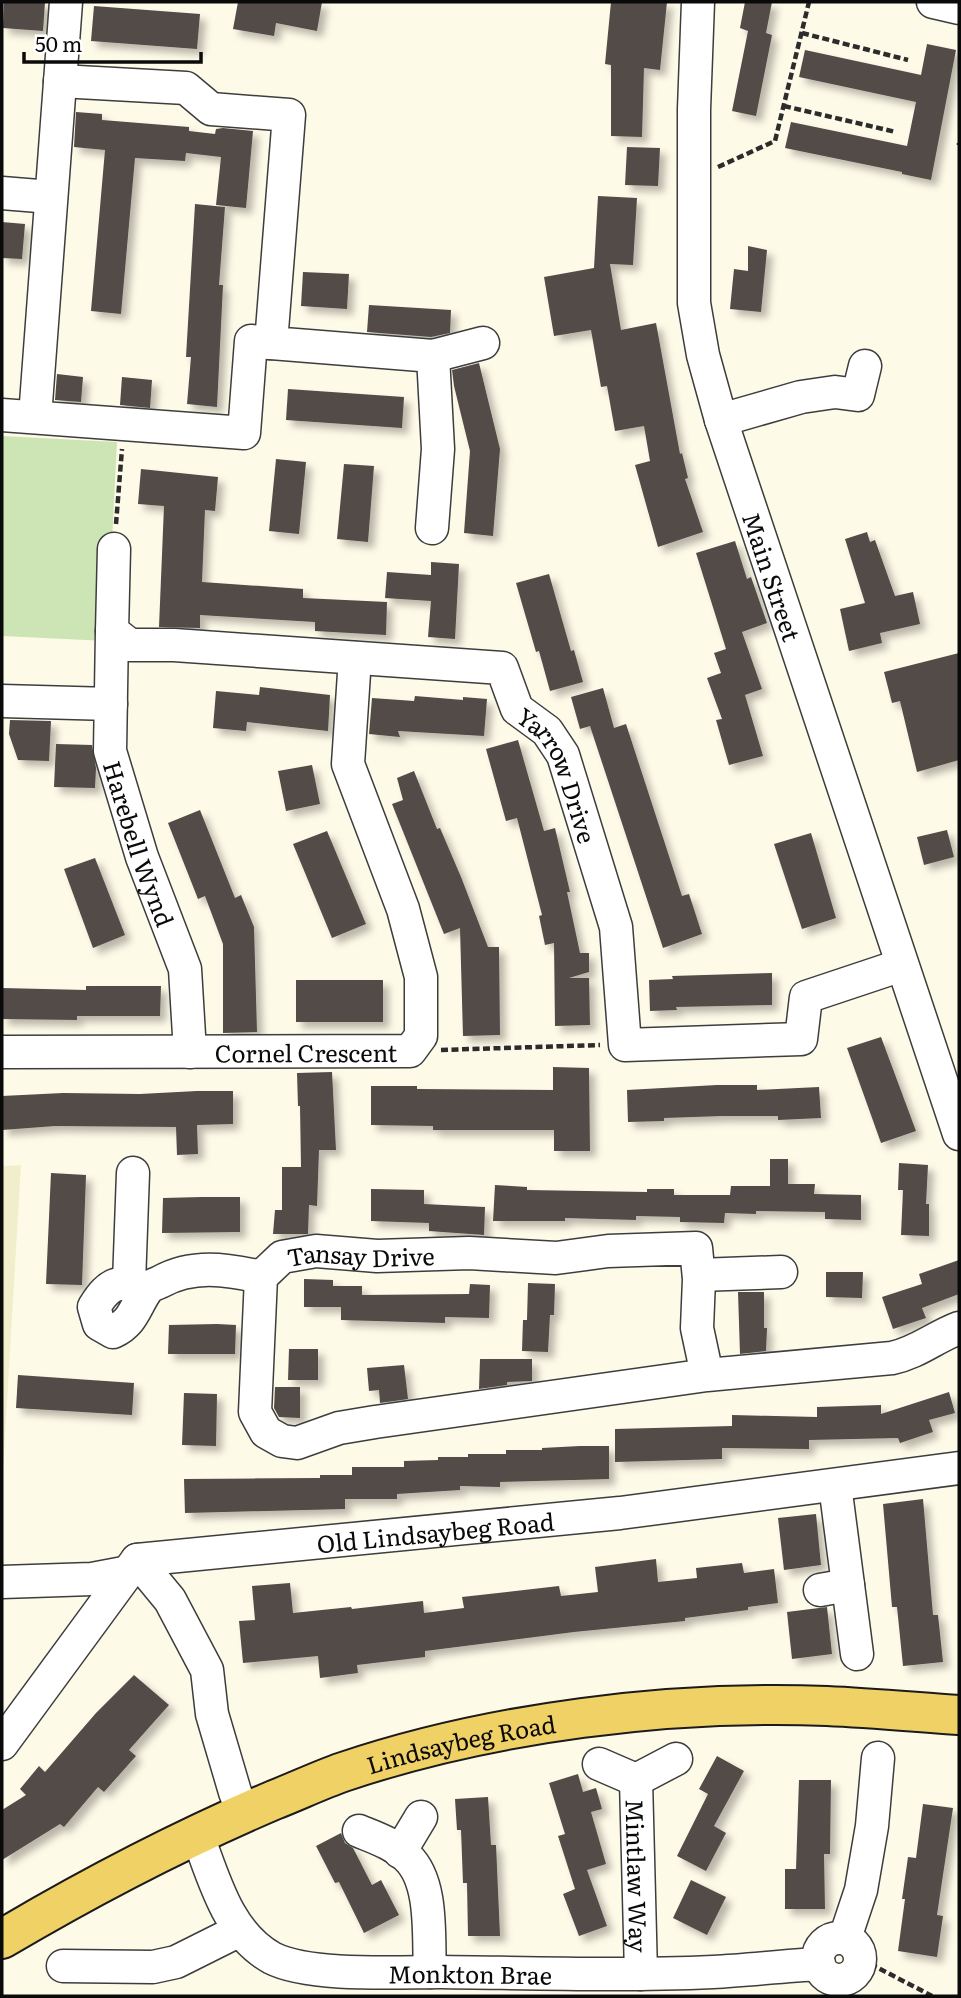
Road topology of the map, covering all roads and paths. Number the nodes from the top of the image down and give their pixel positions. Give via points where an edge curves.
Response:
1 (66, 2) edge
2 (698, 2) edge
3 (809, 2) edge
4 (933, 2) edge
5 (959, 8) edge
6 (802, 33) junction
7 (908, 60) dead end
8 (60, 81) junction
9 (783, 106) junction
10 (896, 132) dead end
11 (694, 178) junction
12 (2, 194) edge
13 (51, 197) junction
14 (271, 342) junction
15 (483, 343) dead end
16 (433, 355) junction
17 (865, 366) dead end
18 (2, 415) edge
19 (34, 417) junction
20 (722, 420) junction
21 (123, 424) junction
22 (432, 528) dead end
23 (114, 549) joint
24 (112, 631) junction
25 (355, 658) junction
26 (2, 701) edge
27 (111, 704) junction
28 (902, 965) junction
29 (625, 1045) junction
30 (410, 1051) junction
31 (2, 1052) edge
32 (190, 1052) junction
33 (959, 1134) edge
34 (133, 1173) dead end
35 (781, 1272) dead end
36 (699, 1275) junction
37 (261, 1277) junction
38 (959, 1328) edge
39 (707, 1375) junction
40 (959, 1468) edge
41 (835, 1485) junction
42 (133, 1566) junction
43 (2, 1582) edge
44 (857, 1654) dead end
45 (959, 1715) edge
46 (2, 1744) edge
47 (878, 1758) dead end
48 (676, 1759) dead end
49 (599, 1764) dead end
50 (636, 1780) junction
51 (243, 1813) junction
52 (421, 1816) dead end
53 (359, 1831) dead end
54 (197, 1833) junction
55 (400, 1852) junction
56 (238, 1931) junction
57 (2, 1940) edge
58 (853, 1949) junction
59 (63, 1966) dead end
60 (430, 1972) junction
61 (641, 1974) junction
62 (932, 1996) edge

1 - 8 street
2 - 11 street, Main Street
3 - 6 path
4 - 5 street
6 - 7 path
6 - 9 path
8 - 13 street
8 - 14 street via 186,88 211,109 289,115
9 - 10 path
9 - 11 path via 775,141
11 - 20 street, Main Street via 694,303
12 - 13 street
13 - 19 street
14 - 16 street
14 - 21 street via 251,341 244,433
15 - 16 street
16 - 22 street via 438,449
17 - 20 street via 858,395 835,392 801,397
18 - 19 street
19 - 21 street
20 - 28 street, Main Street
21 - 23 path
23 - 24 street
24 - 25 street, Yarrow Drive via 130,645
24 - 27 street, Harebell Wynd
25 - 29 street, Yarrow Drive via 502,668 517,709 547,732 563,755 616,927
25 - 30 street, Cornel Crescent via 348,764 403,909 421,977 421,1036
26 - 27 street
27 - 32 street, Harebell Wynd via 110,751 142,857 185,969
28 - 29 street via 806,997 801,1038
28 - 33 street, Main Street
29 - 30 path
30 - 32 street, Cornel Crescent
31 - 32 street, Cornel Crescent
34 - 37 street via 138,1286 206,1269
35 - 36 street
36 - 37 street, Tansay Drive via 696,1248 556,1258 316,1251 282,1257
36 - 39 street, Tansay Drive via 697,1328
37 - 39 street, Tansay Drive via 256,1412 266,1432 282,1441 297,1443 374,1422
38 - 39 street, Tansay Drive via 911,1354 892,1358
40 - 41 street, Old Lindsaybeg Road
41 - 42 street, Old Lindsaybeg Road
41 - 44 street via 834,1588
42 - 43 street, Old Lindsaybeg Road via 92,1579
42 - 46 street
42 - 51 street via 170,1600 207,1670 212,1714
45 - 51 main road, Lindsaybeg Road via 826,1706 585,1717 510,1730 342,1772
47 - 58 street
48 - 50 street, Mintlaw Way
49 - 50 street, Mintlaw Way
50 - 61 street, Mintlaw Way
51 - 54 main road, Lindsaybeg Road
52 - 55 street
53 - 55 street
54 - 56 street, Monkton Brae
54 - 57 main road, Lindsaybeg Road
55 - 60 street via 408,1857 426,1888
56 - 59 street via 176,1962 153,1967
56 - 60 street, Monkton Brae via 272,1958 300,1967
58 - 61 street, Monkton Brae via 856,1971 844,1979 830,1978 819,1964
58 - 62 path
60 - 61 street, Monkton Brae

